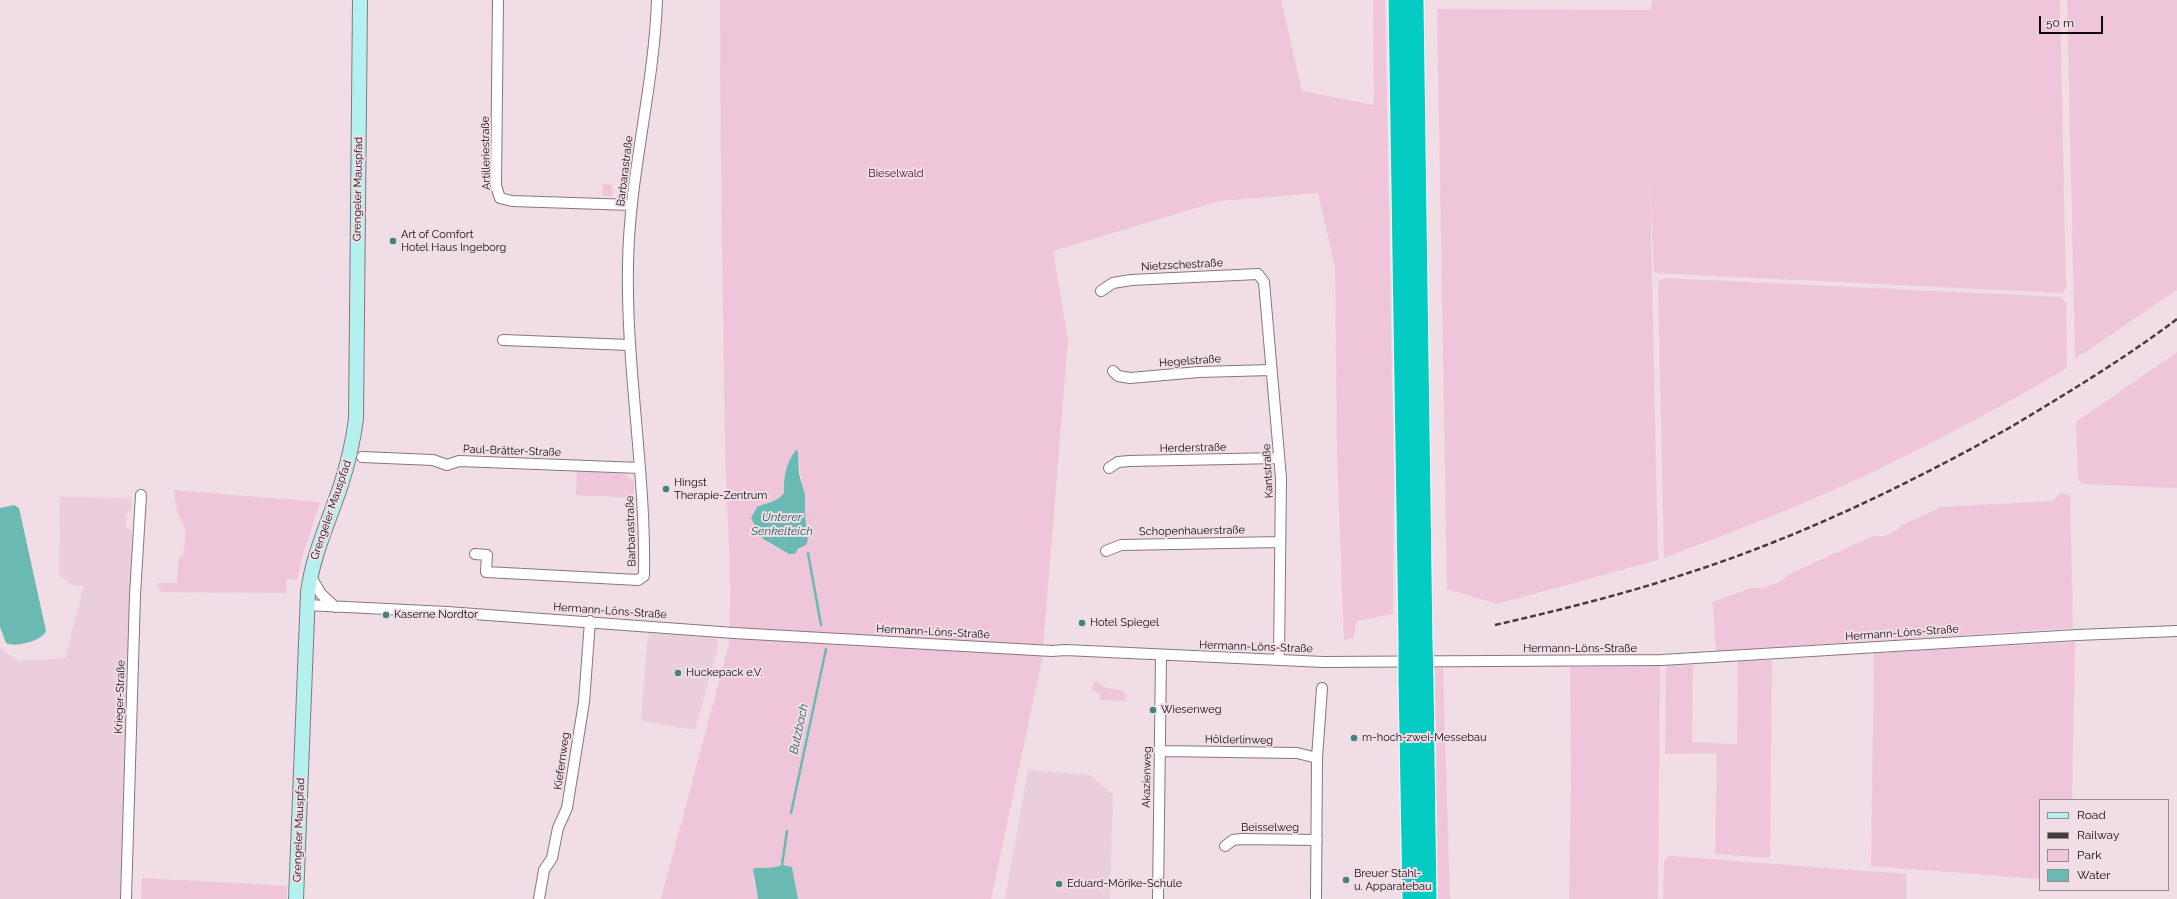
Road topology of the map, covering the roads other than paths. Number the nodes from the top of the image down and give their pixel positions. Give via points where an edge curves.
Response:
1 (360, 0) edge
2 (498, 0) edge
3 (656, 0) edge
4 (1398, 0) edge
5 (1414, 0) edge
6 (632, 205) junction
7 (1264, 282) joint
8 (1101, 291) dead end
9 (503, 340) dead end
10 (629, 345) junction
11 (1271, 370) junction
12 (1113, 371) dead end
13 (362, 457) dead end
14 (1279, 458) junction
15 (640, 468) junction
16 (1109, 468) dead end
17 (140, 495) dead end
18 (1280, 542) junction
19 (1106, 550) dead end
20 (475, 554) dead end
21 (310, 575) junction
22 (306, 606) junction
23 (335, 607) junction
24 (590, 622) junction
25 (2177, 631) edge
26 (1416, 642) junction
27 (1161, 655) junction
28 (1279, 660) junction
29 (1416, 681) junction
30 (1322, 688) dead end
31 (1160, 751) junction
32 (1317, 758) junction
33 (1317, 840) junction
34 (1225, 846) dead end
35 (126, 899) edge
36 (296, 899) edge
37 (539, 899) edge
38 (1158, 899) edge
39 (1316, 899) edge
40 (1412, 899) edge
41 (1427, 899) edge

1 - 21 main road, Grengeler Mauspfad via 356,419 350,455
2 - 6 street, Artilleriestraße via 496,186 500,198 512,201
3 - 6 street, Barbarastraße via 652,66
4 - 26 highway
5 - 26 highway
6 - 10 street, Barbarastraße via 628,264
7 - 8 street, Nietzschestraße via 1258,274 1171,277 1113,283
7 - 11 street, Kantstraße
9 - 10 street
10 - 15 street, Barbarastraße
11 - 12 street, Hegelstraße via 1199,372 1130,378 1118,376
11 - 14 street, Kantstraße
13 - 15 street, Paul-Brätter-Straße via 433,460 447,465 459,461
14 - 16 street, Herderstraße via 1129,461 1118,462
14 - 18 street, Kantstraße
15 - 20 street, Barbarastraße via 645,531 644,576 638,580 486,572 487,555
17 - 35 street, Krieger-Straße
18 - 19 street, Schopenhauerstraße via 1121,544
18 - 28 street, Kantstraße
21 - 22 main road, Grengeler Mauspfad
21 - 23 street via 321,594
22 - 23 street, Hermann-Löns-Straße
22 - 36 main road, Grengeler Mauspfad
23 - 24 street, Hermann-Löns-Straße
24 - 27 street, Hermann-Löns-Straße via 734,633
24 - 37 street, Kiefernweg via 584,702 567,808 558,826 552,858 544,870
25 - 28 street, Hermann-Löns-Straße via 2077,634 1677,660
26 - 29 highway, bridge
27 - 28 street, Hermann-Löns-Straße
27 - 31 street, Akazienweg
29 - 40 highway
29 - 41 highway
30 - 32 street
31 - 32 street, Hölderlinweg via 1297,753
31 - 38 street, Akazienweg
32 - 33 street
33 - 34 street, Beisselweg via 1241,839 1232,840
33 - 39 street

